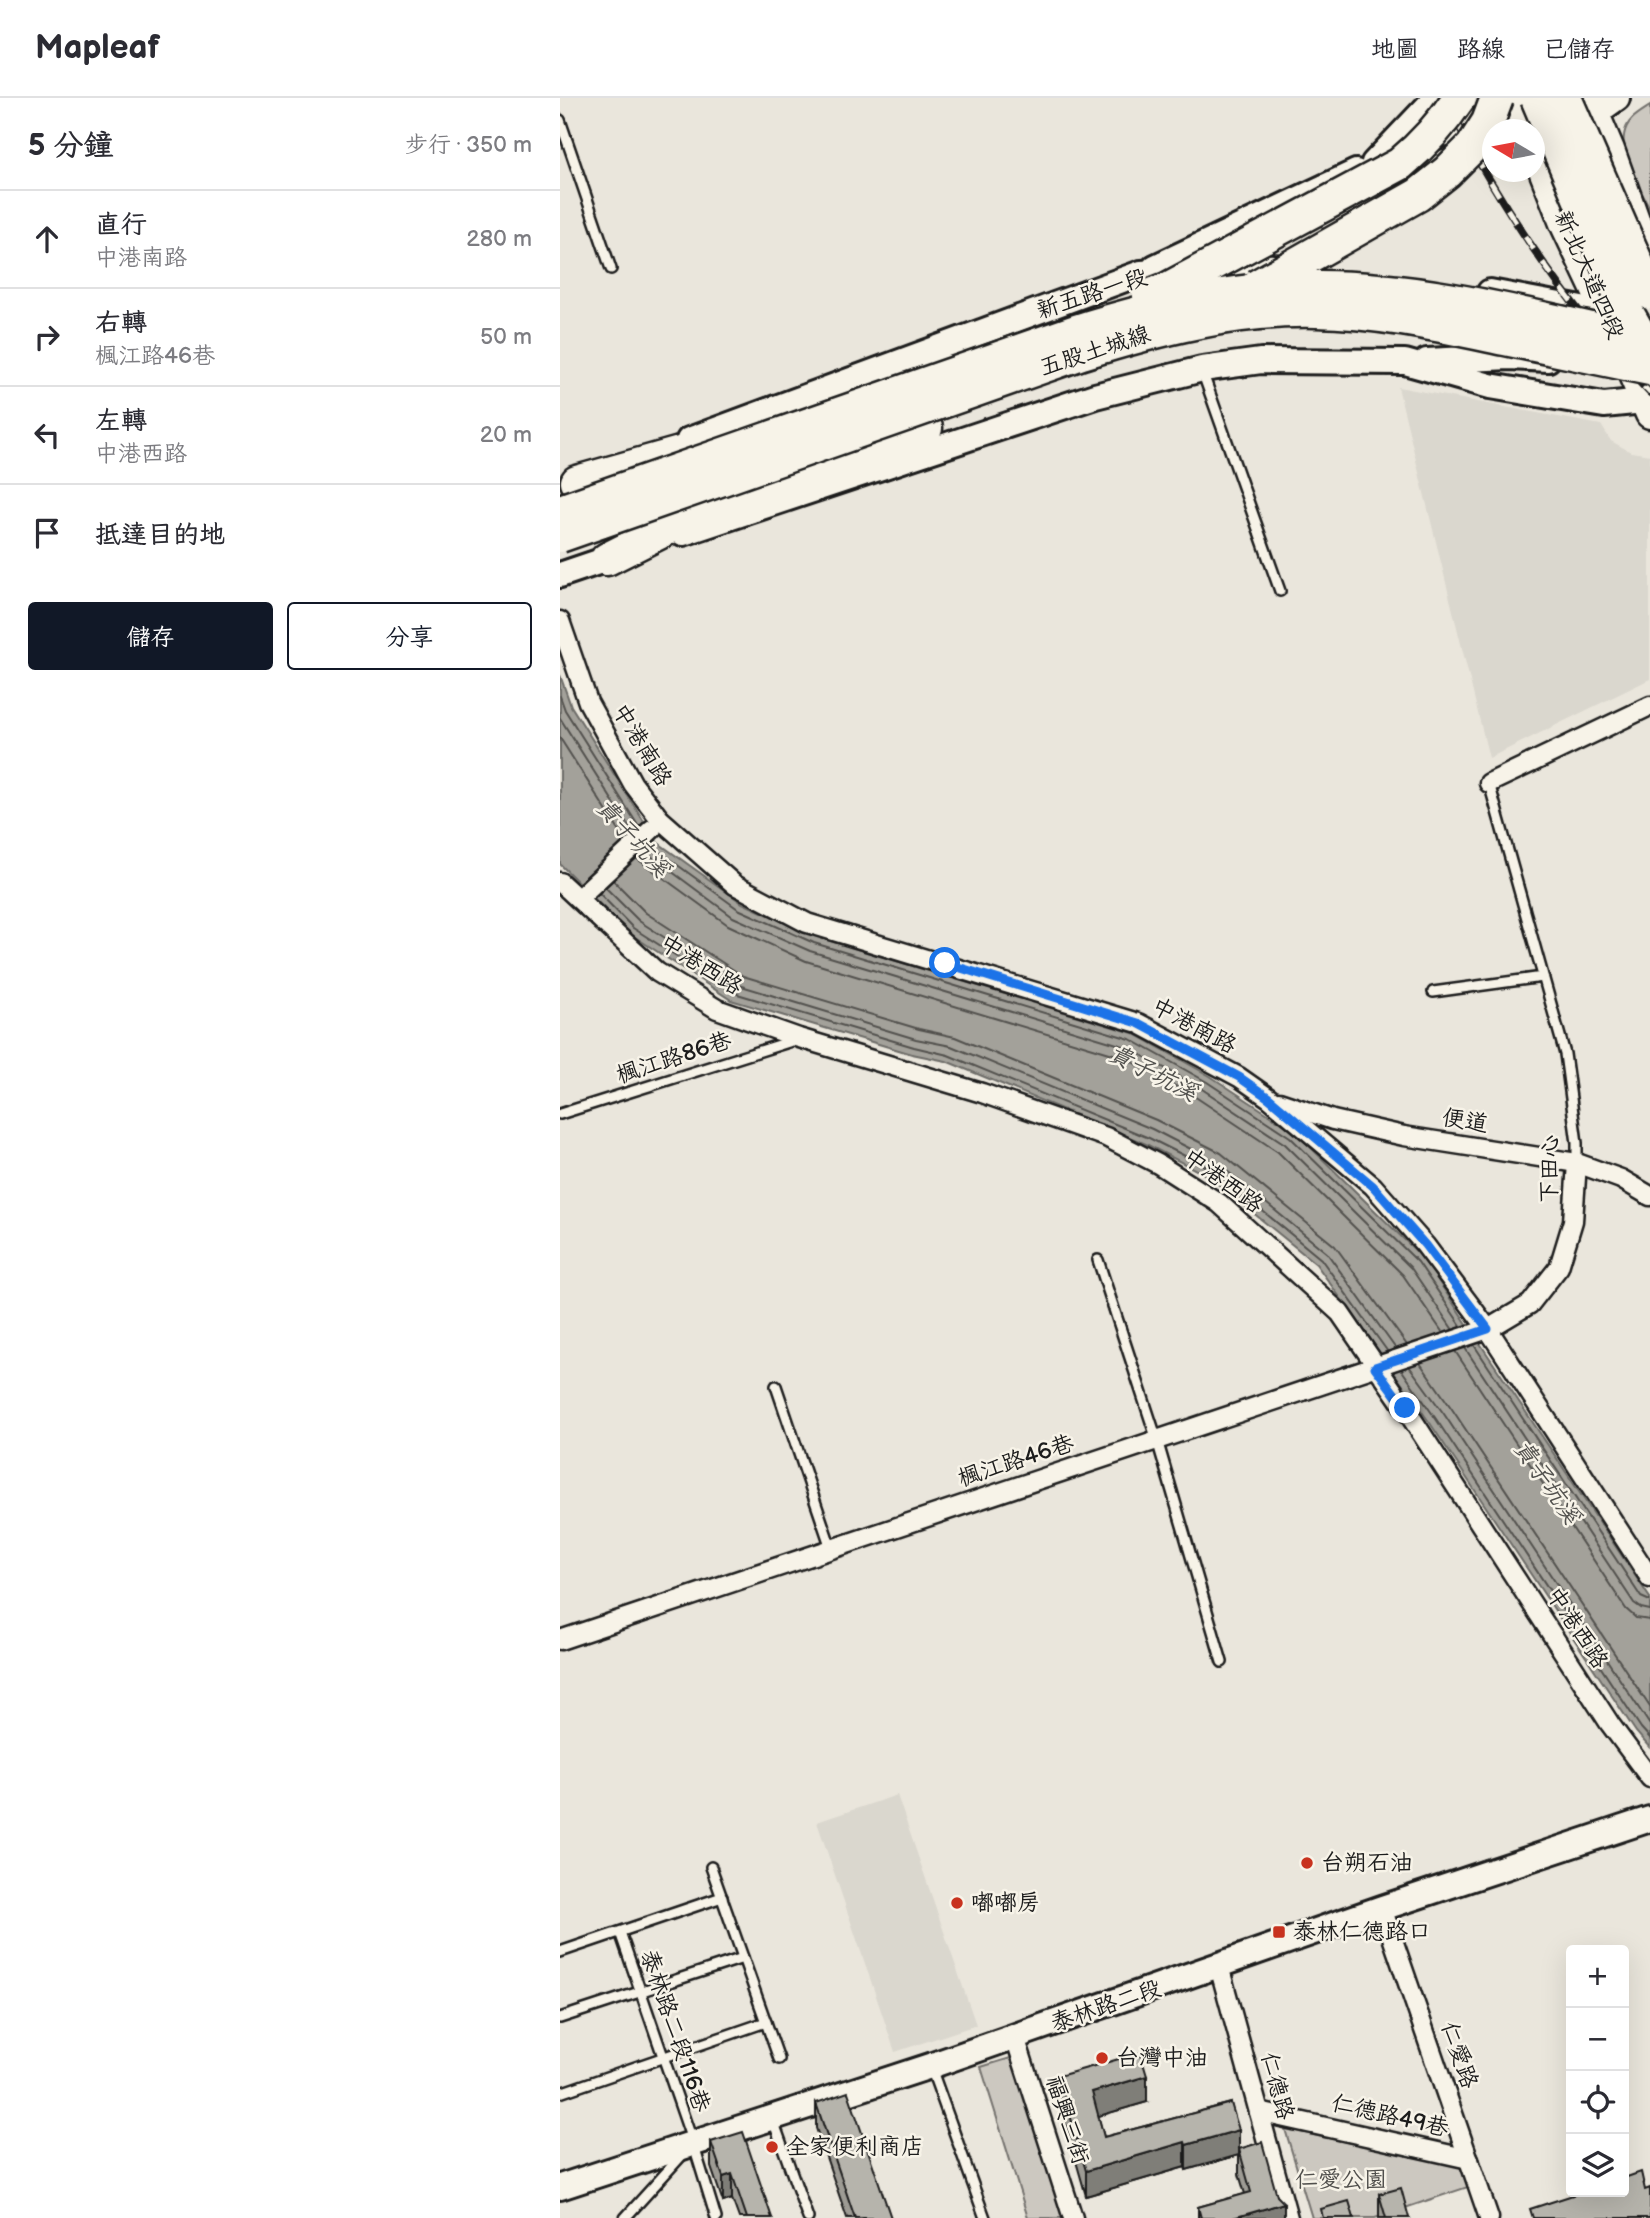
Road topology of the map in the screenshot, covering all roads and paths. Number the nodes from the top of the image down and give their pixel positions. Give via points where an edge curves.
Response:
1 (1432, 98) edge
2 (1459, 98) edge
3 (1563, 98) edge
4 (1600, 103) edge
5 (1520, 105) edge
6 (560, 120) edge
7 (1374, 163) junction
8 (1545, 173) edge
9 (1650, 262) edge
10 (611, 269) dead end
11 (1142, 273) junction
12 (1650, 293) edge
13 (1606, 312) junction
14 (1650, 325) edge
15 (1405, 362) junction
16 (1202, 369) junction
17 (1647, 375) edge
18 (569, 485) edge
19 (560, 511) edge
20 (560, 536) edge
21 (607, 559) junction
22 (560, 575) edge
23 (1280, 591) dead end
24 (560, 621) edge
25 (1650, 706) edge
26 (1489, 783) joint
27 (656, 824) junction
28 (560, 882) edge
29 (581, 895) junction
30 (1543, 977) junction
31 (1433, 992) dead end
32 (799, 1038) junction
33 (1269, 1098) junction
34 (560, 1114) edge
35 (1577, 1163) junction
36 (1650, 1196) edge
37 (1098, 1260) dead end
38 (1483, 1331) junction
39 (1380, 1366) junction
40 (776, 1386) dead end
41 (1157, 1440) junction
42 (831, 1548) junction
43 (1650, 1578) edge
44 (560, 1640) edge
45 (1223, 1662) dead end
46 (1650, 1778) edge
47 (1650, 1819) edge
48 (711, 1867) dead end
49 (722, 1897) junction
50 (1382, 1908) junction
51 (620, 1932) junction
52 (560, 1952) edge
53 (743, 1958) junction
54 (1219, 1966) junction
55 (641, 1992) junction
56 (560, 2018) edge
57 (766, 2022) junction
58 (1015, 2037) junction
59 (664, 2057) junction
60 (779, 2059) dead end
61 (930, 2066) junction
62 (560, 2093) edge
63 (1259, 2112) junction
64 (772, 2118) junction
65 (693, 2143) junction
66 (1469, 2159) junction
67 (560, 2187) edge
68 (625, 2218) edge
69 (716, 2218) edge
70 (808, 2218) edge
71 (985, 2218) edge
72 (1073, 2218) edge
73 (1288, 2218) edge
74 (1489, 2218) edge

1 - 7 main road
2 - 18 highway, bridge via 1437,130 1400,164 1167,289 738,437
3 - 5 main road
3 - 12 highway, bridge
4 - 5 main road
4 - 9 main road
5 - 7 main road
5 - 17 highway, bridge via 1628,312
5 - 21 highway, bridge via 1488,122 1472,147 1418,195 1152,348 1091,373 754,485
6 - 10 lane
7 - 11 main road
8 - 13 main road, 新北大道四段
11 - 13 main road, 新五路一段 via 1262,266 1468,288
11 - 18 main road, 新五路一段
13 - 14 main road, 新五路一段
13 - 17 main road, 新北大道四段
15 - 16 main road via 1261,361
15 - 17 main road via 1509,357
15 - 17 main road via 1490,386 1604,405
16 - 21 main road via 1095,396
16 - 23 lane
17 - 19 highway, 五股土城線, bridge via 1431,296 1314,287 1241,293 1149,310 1076,331
17 - 20 highway, 五股土城線, bridge via 1429,322 1370,314 1315,310 1214,318 1082,353
21 - 22 main road
24 - 27 street, 中港南路 via 588,702
25 - 26 street
26 - 30 lane, 下田心
27 - 29 street
27 - 33 street, 中港南路 via 735,885 807,923 1138,1023
28 - 29 street, 中港西路
29 - 32 street, 中港西路 via 657,972 717,1009
30 - 31 lane
30 - 35 lane, 下田心 via 1565,1054
32 - 34 lane, 楓江路86巷
32 - 39 street, 中港西路 via 982,1093 1105,1137 1158,1164 1219,1203 1340,1313
33 - 35 street, 便道 via 1333,1120 1404,1136
33 - 38 street, 中港南路 via 1373,1186 1425,1245
35 - 36 street, 便道 via 1621,1179
35 - 38 street, 下田心 via 1573,1221 1559,1267 1530,1304
37 - 41 lane
38 - 39 street, 楓江路46巷
38 - 43 street, 中港南路
39 - 41 street, 楓江路46巷
39 - 46 street, 中港西路
40 - 42 lane
41 - 42 street, 楓江路46巷
41 - 45 lane
42 - 44 street, 楓江路46巷
47 - 50 main road, 泰林路二段
48 - 49 lane
49 - 51 lane
49 - 53 lane
50 - 54 main road, 泰林路二段
50 - 66 street, 仁愛路
51 - 52 lane
51 - 55 lane, 泰林路二段116巷
53 - 55 lane
53 - 57 lane
54 - 58 main road, 泰林路二段
54 - 63 street, 仁德路
55 - 56 lane
55 - 59 lane, 泰林路二段116巷
57 - 59 lane
57 - 60 lane
58 - 61 main road, 泰林路二段
58 - 72 street, 福興三街
59 - 62 lane
59 - 65 lane, 泰林路二段116巷
61 - 64 main road, 泰林路二段 via 850,2100
61 - 71 lane
63 - 66 street, 仁德路49巷
63 - 73 street, 仁德路
64 - 65 main road, 泰林路二段
64 - 70 lane
65 - 67 main road, 泰林路二段
65 - 68 lane
65 - 69 lane, 泰林路二段116巷
66 - 74 street, 仁愛路

